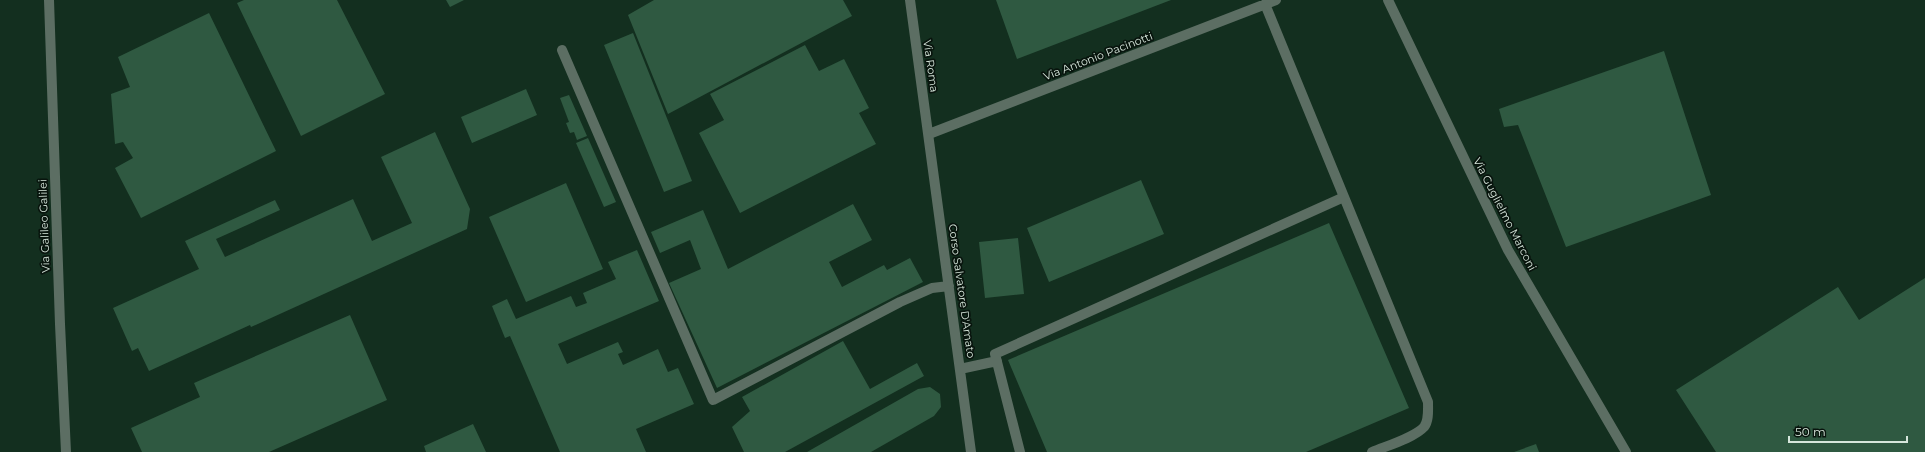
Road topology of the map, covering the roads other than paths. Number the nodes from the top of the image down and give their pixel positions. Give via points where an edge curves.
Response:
1 (49, 0) edge
2 (910, 0) edge
3 (1276, 0) edge
4 (1388, 0) edge
5 (1265, 4) junction
6 (562, 50) dead end
7 (929, 134) junction
8 (1344, 197) junction
9 (949, 286) junction
10 (997, 361) junction
11 (960, 369) junction
12 (66, 452) edge
13 (972, 452) edge
14 (1020, 452) edge
15 (1372, 452) edge
16 (1626, 452) edge

1 - 12 street, Via Galileo Galilei
2 - 7 street, Via Roma
3 - 5 street, Via Antonio Pacinotti
4 - 16 street, Via Guglielmo Marconi via 1508,250
5 - 7 street, Via Antonio Pacinotti
5 - 8 street
6 - 9 street via 713,400 900,302 932,288
7 - 9 street, Corso Salvatore D'Amato
8 - 10 street via 995,354
8 - 15 street via 1428,402 1425,426 1415,434
9 - 11 street, Corso Salvatore D'Amato
10 - 11 street
10 - 14 street
11 - 13 street, Corso Salvatore D'Amato

